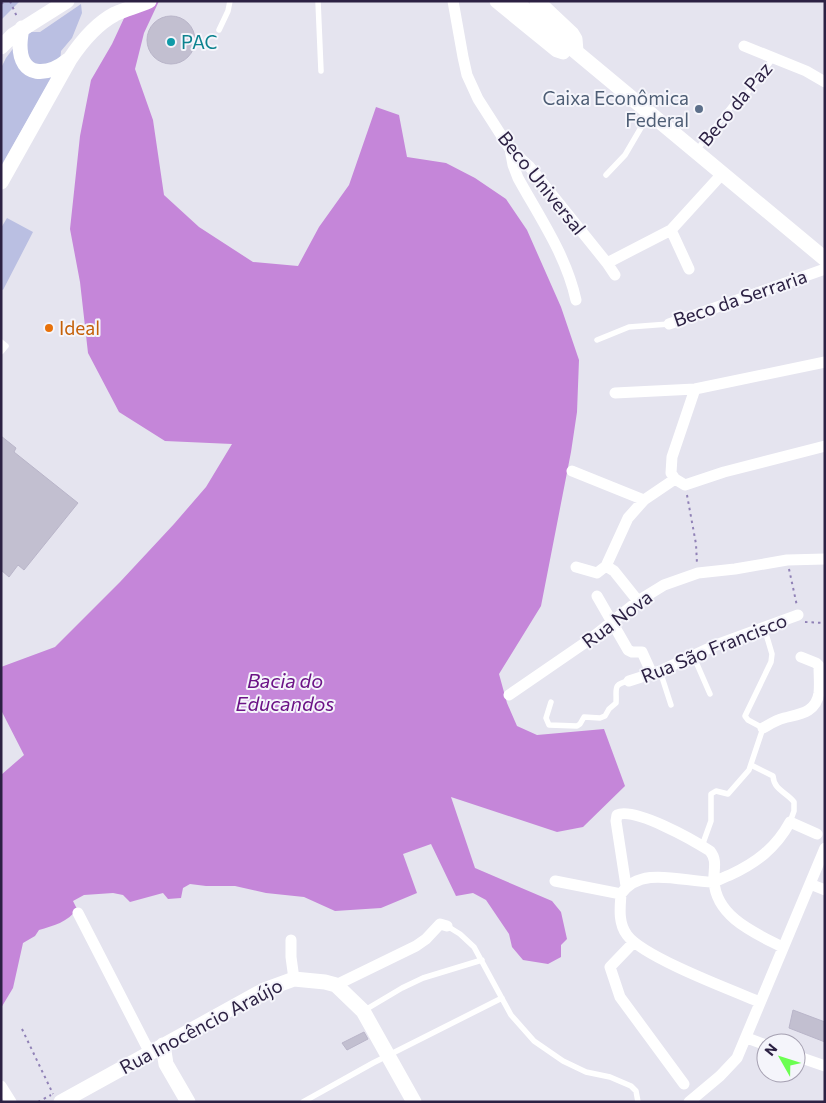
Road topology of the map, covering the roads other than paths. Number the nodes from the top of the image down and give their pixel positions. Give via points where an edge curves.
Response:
1 (67, 1) edge
2 (149, 1) edge
3 (230, 1) edge
4 (318, 1) edge
5 (453, 1) edge
6 (497, 1) edge
7 (515, 1) edge
8 (538, 1) edge
9 (22, 28) junction
10 (219, 30) dead end
11 (744, 46) dead end
12 (1, 47) edge
13 (578, 54) junction
14 (774, 57) junction
15 (70, 59) junction
16 (320, 71) dead end
17 (825, 82) edge
18 (650, 113) junction
19 (510, 150) junction
20 (696, 151) junction
21 (722, 174) junction
22 (606, 175) dead end
23 (1, 182) edge
24 (671, 230) junction
25 (825, 260) edge
26 (607, 263) junction
27 (689, 269) dead end
28 (825, 269) edge
29 (615, 276) dead end
30 (576, 300) dead end
31 (669, 324) joint
32 (597, 340) dead end
33 (1, 342) edge
34 (1, 352) edge
35 (825, 362) edge
36 (695, 389) junction
37 (615, 393) dead end
38 (825, 446) edge
39 (572, 470) dead end
40 (680, 482) junction
41 (644, 500) junction
42 (825, 559) edge
43 (606, 566) junction
44 (576, 567) dead end
45 (597, 596) dead end
46 (638, 601) junction
47 (798, 615) road end
48 (613, 622) junction
49 (764, 627) junction
50 (692, 655) junction
51 (801, 658) dead end
52 (656, 673) junction
53 (629, 681) joint
54 (710, 694) dead end
55 (509, 695) dead end
56 (551, 702) dead end
57 (671, 705) dead end
58 (763, 728) junction
59 (751, 766) junction
60 (790, 822) junction
61 (817, 834) dead end
62 (702, 846) junction
63 (825, 848) edge
64 (555, 881) dead end
65 (714, 882) junction
66 (810, 884) junction
67 (623, 890) junction
68 (825, 890) edge
69 (78, 913) dead end
70 (447, 926) joint
71 (291, 940) dead end
72 (634, 942) junction
73 (782, 947) junction
74 (482, 960) junction
75 (294, 979) junction
76 (336, 985) junction
77 (502, 998) junction
78 (760, 1002) junction
79 (363, 1012) junction
80 (747, 1038) junction
81 (756, 1041) edge
82 (163, 1045) junction
83 (150, 1052) junction
84 (387, 1056) junction
85 (806, 1059) edge
86 (166, 1064) junction
87 (825, 1066) edge
88 (684, 1084) dead end
89 (1, 1086) edge
90 (57, 1098) edge
91 (11, 1102) edge
92 (188, 1102) edge
93 (303, 1102) edge
94 (414, 1102) edge
95 (638, 1102) edge
96 (689, 1102) edge

1 - 9 street
2 - 15 street via 115,14 89,34
3 - 10 lane
4 - 16 lane
5 - 19 street, Beco Universal via 467,75
6 - 13 street via 557,50
7 - 13 street
8 - 13 street via 572,34
9 - 12 street
9 - 15 street via 20,45 29,69 42,73
11 - 14 street
13 - 18 street
14 - 17 street
14 - 20 lane, Beco da Paz
15 - 23 street
18 - 20 street
18 - 22 lane via 625,155
19 - 26 street, Beco Universal via 529,166
19 - 30 street via 518,178 562,255
20 - 21 street
21 - 24 street
21 - 25 street
24 - 26 street
24 - 27 street
26 - 29 street, Beco Universal
28 - 31 street, Beco da Serraria
31 - 32 lane, Beco da Serraria via 629,327
33 - 34 lane via 6,346
35 - 36 street
36 - 37 street
36 - 40 street via 672,457 671,473
38 - 40 street
39 - 41 street
40 - 41 street
41 - 43 street via 628,518
42 - 46 street, Rua Nova via 787,560 698,573 664,585
43 - 44 street via 596,573
43 - 46 street via 614,571
45 - 48 street
46 - 48 street, Rua Nova
47 - 49 street, Rua São Francisco
48 - 52 street via 630,651 643,653
48 - 55 street, Rua Nova
49 - 50 street, Rua São Francisco
49 - 58 lane via 772,654 771,662 745,716
50 - 52 street, Rua São Francisco
50 - 54 lane
51 - 58 street via 819,666 816,704 809,711 772,722
52 - 53 street, Rua São Francisco
52 - 57 lane
53 - 56 lane via 618,685 616,703 604,716 584,717 577,726 549,725 546,718
58 - 59 lane
59 - 60 lane via 773,776 777,788 794,802
59 - 62 lane via 728,794 716,791 711,794 711,821
60 - 61 street
60 - 65 street via 763,856
62 - 65 street via 715,860
62 - 67 street via 656,822 632,814 619,814 616,821
63 - 66 street
64 - 67 street
65 - 67 street via 659,876 636,881
65 - 73 street via 719,899 731,916
66 - 68 street
66 - 73 street
67 - 72 street via 622,926
69 - 83 street
70 - 74 lane via 466,939
70 - 76 street via 440,924 416,946
71 - 75 street
72 - 78 street via 660,958
72 - 88 street via 610,967 618,994
73 - 78 street
74 - 77 lane
74 - 79 lane via 423,978
75 - 76 street, Rua Inocêncio Araújo
75 - 82 street, Rua Inocêncio Araújo via 264,990
76 - 79 street
77 - 84 lane
77 - 95 lane via 525,1032 546,1051 586,1072 631,1086 636,1091
78 - 80 street
79 - 84 street
80 - 81 street
80 - 96 street via 728,1068
82 - 83 street, Rua Inocêncio Araújo
82 - 86 street
83 - 86 street
83 - 90 street, Rua Inocêncio Araújo via 106,1077
84 - 93 lane
84 - 94 street
85 - 87 street
86 - 92 street
89 - 91 street

